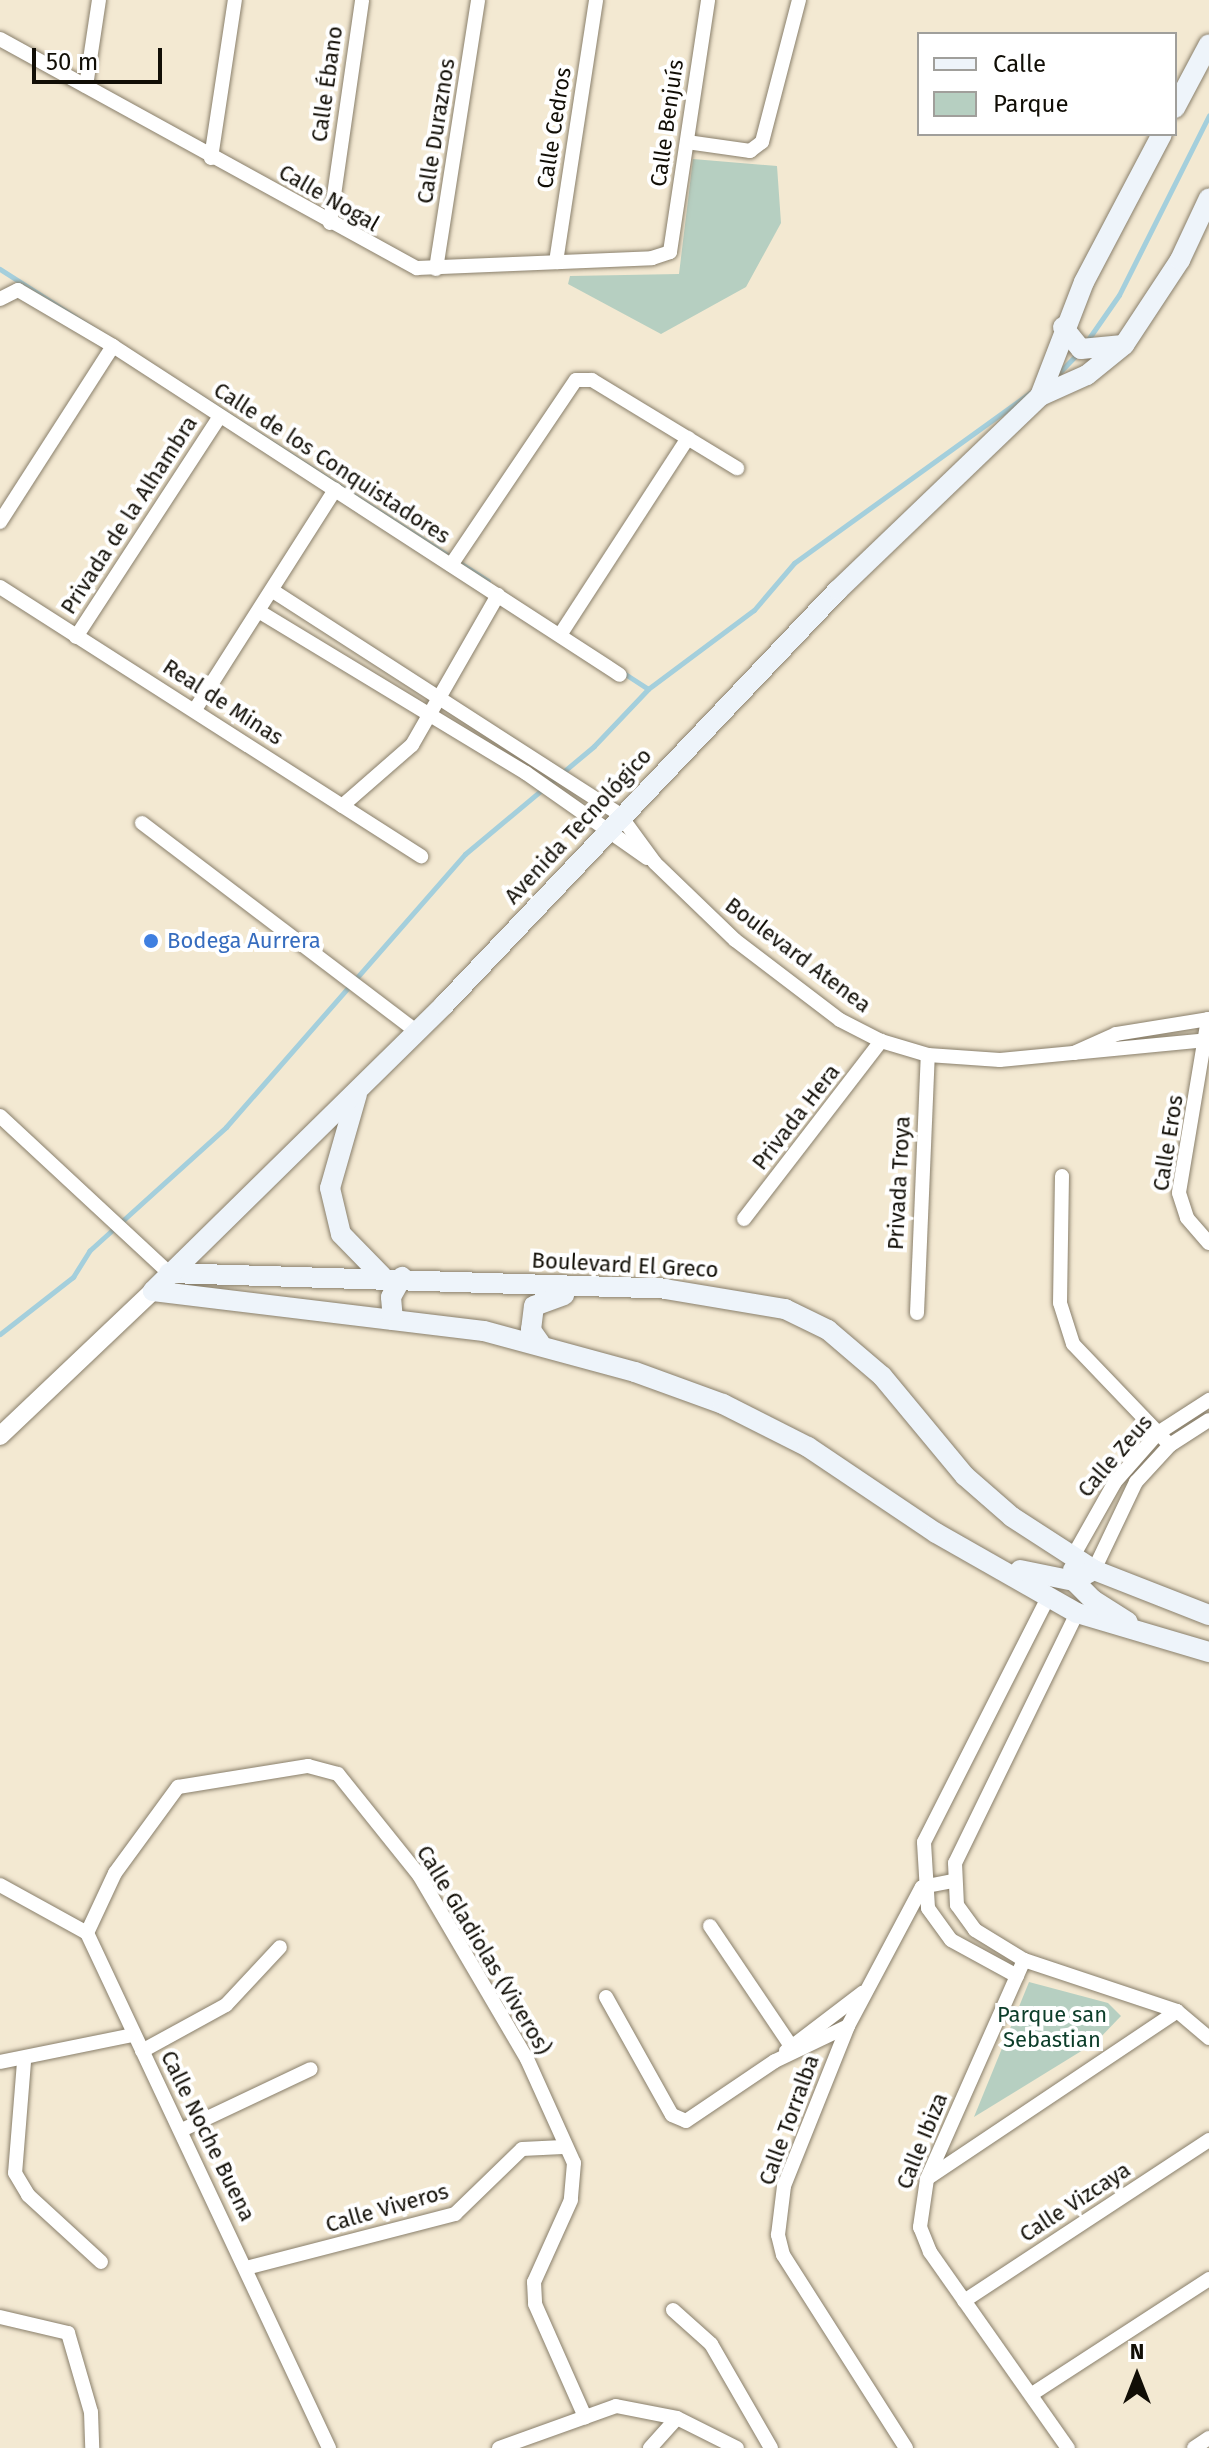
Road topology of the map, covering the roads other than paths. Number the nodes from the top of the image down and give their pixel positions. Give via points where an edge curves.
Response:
1 (99, 0) edge
2 (235, 0) edge
3 (362, 0) edge
4 (478, 0) edge
5 (596, 0) edge
6 (708, 0) edge
7 (799, 0) edge
8 (0, 39) edge
9 (1209, 44) edge
10 (86, 86) junction
11 (1177, 104) edge
12 (1161, 136) edge
13 (687, 142) junction
14 (211, 158) junction
15 (1208, 205) edge
16 (330, 223) junction
17 (670, 252) joint
18 (556, 262) junction
19 (436, 269) junction
20 (0, 299) edge
21 (1063, 327) junction
22 (1124, 345) junction
23 (113, 346) junction
24 (1040, 396) junction
25 (219, 418) junction
26 (688, 438) junction
27 (737, 468) dead end
28 (335, 490) junction
29 (0, 522) edge
30 (451, 565) junction
31 (0, 587) edge
32 (273, 591) junction
33 (498, 595) junction
34 (260, 612) junction
35 (560, 635) junction
36 (76, 637) junction
37 (620, 675) dead end
38 (443, 697) junction
39 (196, 708) junction
40 (433, 717) junction
41 (342, 806) junction
42 (620, 815) junction
43 (142, 823) dead end
44 (607, 832) junction
45 (421, 856) dead end
46 (655, 863) junction
47 (1209, 1019) edge
48 (417, 1032) junction
49 (1208, 1040) edge
50 (881, 1041) junction
51 (1074, 1053) junction
52 (928, 1055) junction
53 (359, 1088) junction
54 (0, 1116) edge
55 (7, 1132) edge
56 (1062, 1176) dead end
57 (744, 1219) dead end
58 (1209, 1243) edge
59 (169, 1273) junction
60 (392, 1276) junction
61 (621, 1288) junction
62 (153, 1291) junction
63 (917, 1313) dead end
64 (393, 1320) junction
65 (540, 1343) junction
66 (1209, 1400) edge
67 (1209, 1420) edge
68 (1158, 1433) junction
69 (0, 1436) edge
70 (1170, 1445) junction
71 (936, 1533) junction
72 (1072, 1558) junction
73 (1094, 1570) junction
74 (1074, 1581) junction
75 (1048, 1598) junction
76 (1077, 1613) junction
77 (1209, 1615) edge
78 (1142, 1633) junction
79 (1209, 1652) edge
80 (953, 1881) junction
81 (0, 1885) edge
82 (922, 1887) junction
83 (710, 1926) dead end
84 (87, 1933) junction
85 (280, 1947) dead end
86 (1024, 1960) junction
87 (1017, 1976) junction
88 (865, 1991) junction
89 (606, 1997) dead end
90 (1177, 2011) junction
91 (848, 2026) junction
92 (133, 2035) junction
93 (1209, 2038) edge
94 (791, 2046) junction
95 (142, 2051) junction
96 (775, 2061) junction
97 (0, 2062) edge
98 (24, 2062) junction
99 (311, 2069) dead end
100 (184, 2129) junction
101 (1209, 2140) edge
102 (563, 2147) junction
103 (927, 2179) junction
104 (101, 2262) dead end
105 (246, 2268) junction
106 (1209, 2279) edge
107 (964, 2301) junction
108 (673, 2310) dead end
109 (0, 2317) edge
110 (1032, 2394) junction
111 (585, 2417) junction
112 (677, 2418) junction
113 (1209, 2438) edge
114 (92, 2448) edge
115 (329, 2448) edge
116 (499, 2448) edge
117 (650, 2448) edge
118 (737, 2448) edge
119 (771, 2448) edge
120 (906, 2448) edge
121 (1068, 2448) edge
122 (1194, 2448) edge

1 - 10 street
2 - 14 street
3 - 16 street, Calle Ébano
4 - 19 street, Calle Duraznos
5 - 18 street, Calle Cedros
6 - 13 street, Calle Benjuís
7 - 13 street via 767,130 750,151
8 - 10 street, Calle Nogal
9 - 11 main road
10 - 14 street, Calle Nogal
12 - 21 main road, Avenida Tecnológico
13 - 17 street, Calle Benjuís
14 - 16 street, Calle Nogal
15 - 22 main road, Avenida Tecnológico
16 - 19 street, Calle Nogal via 392,259
17 - 18 street, Calle Nogal
18 - 19 street, Calle Nogal
20 - 23 street, Calle de los Conquistadores via 18,290
21 - 22 main road via 1081,349
21 - 24 main road, Avenida Tecnológico
22 - 24 main road, Avenida Tecnológico via 1087,375
23 - 25 street, Calle de los Conquistadores
23 - 29 street
24 - 42 main road, Avenida Tecnológico via 725,702
25 - 28 street, Calle de los Conquistadores
25 - 36 street, Privada de la Alhambra
26 - 27 street
26 - 30 street via 592,380 569,383
26 - 35 street
28 - 30 street, Calle de los Conquistadores
28 - 32 street
30 - 33 street, Calle de los Conquistadores
31 - 36 street, Real de Minas
32 - 34 street
32 - 38 street, Boulevard Atenea
33 - 35 street, Calle de los Conquistadores
33 - 38 street
34 - 39 street
34 - 40 street, Boulevard Atenea
35 - 37 street, Calle de los Conquistadores
36 - 39 street, Real de Minas
38 - 40 street
38 - 42 street, Boulevard Atenea
39 - 41 street, Real de Minas
40 - 41 street via 403,755
40 - 44 street, Boulevard Atenea via 526,773
41 - 45 street, Real de Minas
42 - 44 main road, Avenida Tecnológico
42 - 46 street, Boulevard Atenea
43 - 48 street
44 - 46 street, Boulevard Atenea
44 - 48 main road, Avenida Tecnológico
46 - 50 street, Boulevard Atenea via 735,940 840,1020
47 - 49 street, Calle Eros
47 - 51 street, Boulevard Atenea via 1116,1034
48 - 53 main road, Avenida Tecnológico
49 - 51 street, Boulevard Atenea
49 - 58 street, Calle Eros via 1179,1193 1187,1218
50 - 52 street, Boulevard Atenea
50 - 57 street, Privada Hera
51 - 52 street, Boulevard Atenea via 1000,1060
52 - 63 street, Privada Troya
53 - 59 main road, Avenida Tecnológico
53 - 60 main road via 330,1188 341,1234
54 - 55 street
55 - 59 street
56 - 68 street via 1064,1322 1073,1344
59 - 60 main road, Boulevard El Greco
59 - 62 main road, Avenida Tecnológico
60 - 61 main road, Boulevard El Greco
60 - 64 main road
61 - 65 main road via 539,1300 530,1322
61 - 72 main road, Boulevard El Greco via 732,1295 828,1330 882,1376 965,1476
62 - 64 main road
62 - 69 street
64 - 65 main road
65 - 71 main road via 723,1404 808,1447
66 - 68 street, Calle Zeus
67 - 70 street, Calle Zeus
68 - 70 street
68 - 72 street, Calle Zeus via 1115,1482
70 - 73 street, Calle Zeus via 1123,1500
71 - 74 main road via 1037,1578
71 - 75 main road
72 - 73 main road, Boulevard El Greco
72 - 74 main road
73 - 74 main road
73 - 77 main road, Boulevard El Greco
74 - 78 main road
75 - 76 main road
75 - 82 street, Calle Torralba via 935,1812 924,1842
76 - 78 main road
76 - 80 street
78 - 79 main road
80 - 82 street
80 - 86 street via 957,1905 975,1930
81 - 84 street
82 - 87 street via 951,1940
82 - 88 street, Calle Torralba
83 - 94 street
84 - 92 street, Calle Noche Buena
84 - 102 street, Calle Gladiolas (Viveros) via 115,1873 166,1796 193,1783 308,1766 338,1774 419,1875 527,2059
85 - 95 street via 226,2005
86 - 87 street, Calle Ibiza
86 - 90 street
87 - 103 street, Calle Ibiza
88 - 91 street, Calle Torralba
88 - 94 street
89 - 96 street via 681,2120
90 - 93 street
90 - 103 street
91 - 96 street
91 - 120 street, Calle Torralba via 784,2186 778,2235 783,2255
92 - 95 street, Calle Noche Buena
92 - 98 street
94 - 96 street
95 - 100 street, Calle Noche Buena
97 - 98 street
98 - 104 street via 15,2173 28,2195
99 - 100 street
100 - 105 street, Calle Noche Buena
101 - 107 street, Calle Vizcaya
102 - 105 street, Calle Viveros via 522,2149 455,2214
102 - 111 street, Calle Gladiolas (Viveros) via 575,2179 534,2282 535,2304
103 - 107 street, Calle Ibiza via 920,2227
105 - 115 street, Calle Noche Buena
106 - 110 street
107 - 110 street, Calle Ibiza
108 - 119 street via 711,2344
109 - 114 street via 68,2333 91,2412
110 - 121 street, Calle Ibiza
111 - 112 street via 641,2406
111 - 116 street
112 - 117 street
112 - 118 street
113 - 122 street

